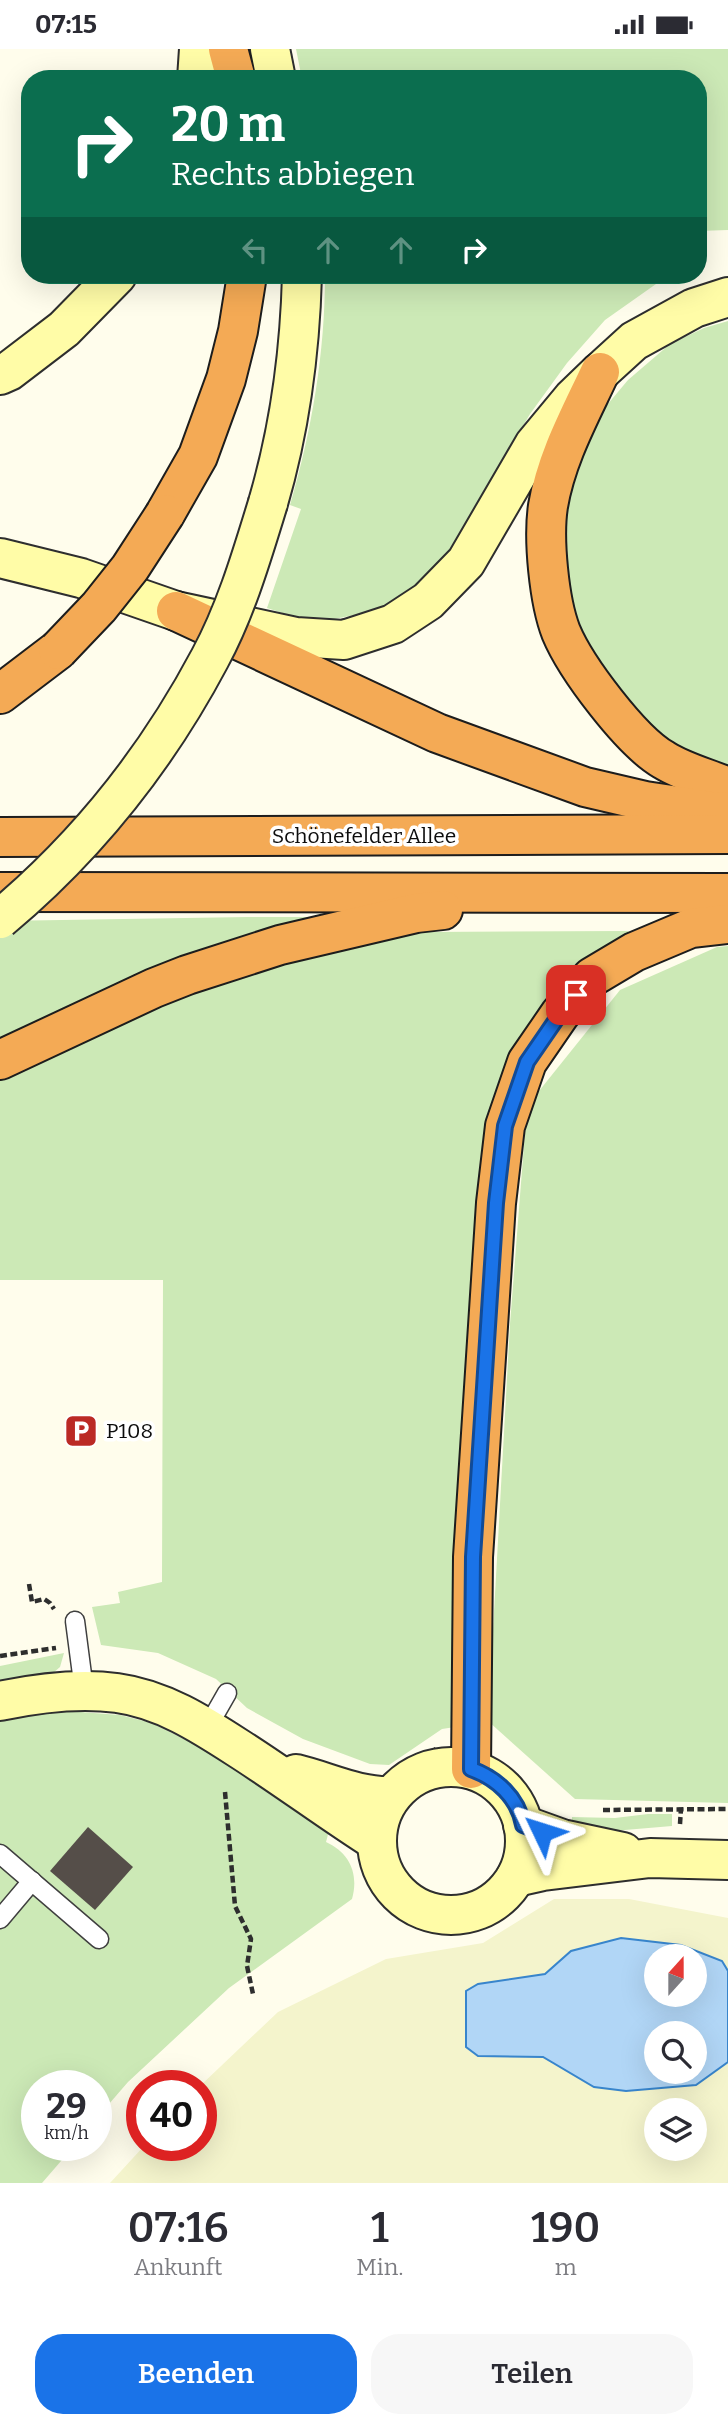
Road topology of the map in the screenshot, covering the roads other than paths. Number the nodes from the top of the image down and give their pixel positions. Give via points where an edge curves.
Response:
1 (199, 49) edge
2 (228, 49) edge
3 (271, 49) edge
4 (198, 70) edge
5 (234, 70) edge
6 (274, 70) edge
7 (108, 284) edge
8 (246, 284) edge
9 (302, 284) edge
10 (728, 297) edge
11 (600, 372) junction
12 (0, 375) edge
13 (0, 558) edge
14 (176, 611) junction
15 (0, 694) edge
16 (728, 787) edge
17 (728, 812) edge
18 (728, 834) edge
19 (0, 837) edge
20 (0, 892) edge
21 (572, 892) junction
22 (728, 893) edge
23 (0, 919) edge
24 (728, 924) edge
25 (0, 1060) edge
26 (75, 1621) dead end
27 (84, 1690) junction
28 (226, 1693) dead end
29 (0, 1701) edge
30 (207, 1728) junction
31 (470, 1755) junction
32 (270, 1768) junction
33 (398, 1782) junction
34 (528, 1811) junction
35 (376, 1841) junction
36 (0, 1854) edge
37 (650, 1858) junction
38 (728, 1860) edge
39 (516, 1877) junction
40 (32, 1881) junction
41 (0, 1919) edge
42 (99, 1939) dead end

1 - 4 street
2 - 5 highway
3 - 6 street
7 - 12 street via 64,330
8 - 15 highway, bridge via 226,379 198,456 165,514 99,607 58,650
9 - 23 street, bridge via 301,327 282,457 248,568 211,656 169,729 119,800 61,863
10 - 11 street via 694,308 634,341
11 - 14 street via 534,445 466,562 428,601 393,624 344,640 296,637
11 - 16 highway via 566,444 548,506 547,569 561,632 592,686 636,737 664,760
13 - 14 street via 82,579
14 - 17 highway via 437,733 585,787
18 - 19 highway, Schönefelder Allee
20 - 21 highway
21 - 22 highway
21 - 25 highway via 415,913 280,945 154,988
24 - 31 highway via 691,928 634,952 592,977 527,1062 505,1126 473,1557
26 - 27 lane via 72,1646
27 - 29 street
27 - 30 street via 154,1702
28 - 30 lane
30 - 32 street
31 - 33 street via 403,1784
31 - 34 street
32 - 33 street via 374,1796
32 - 35 street
33 - 35 street via 384,1809
34 - 37 street via 562,1839
34 - 39 street via 525,1852
35 - 39 street via 378,1858 393,1889 413,1905 437,1915 454,1916 487,1907
36 - 40 lane
37 - 38 street
37 - 39 street
40 - 41 lane
40 - 42 lane

